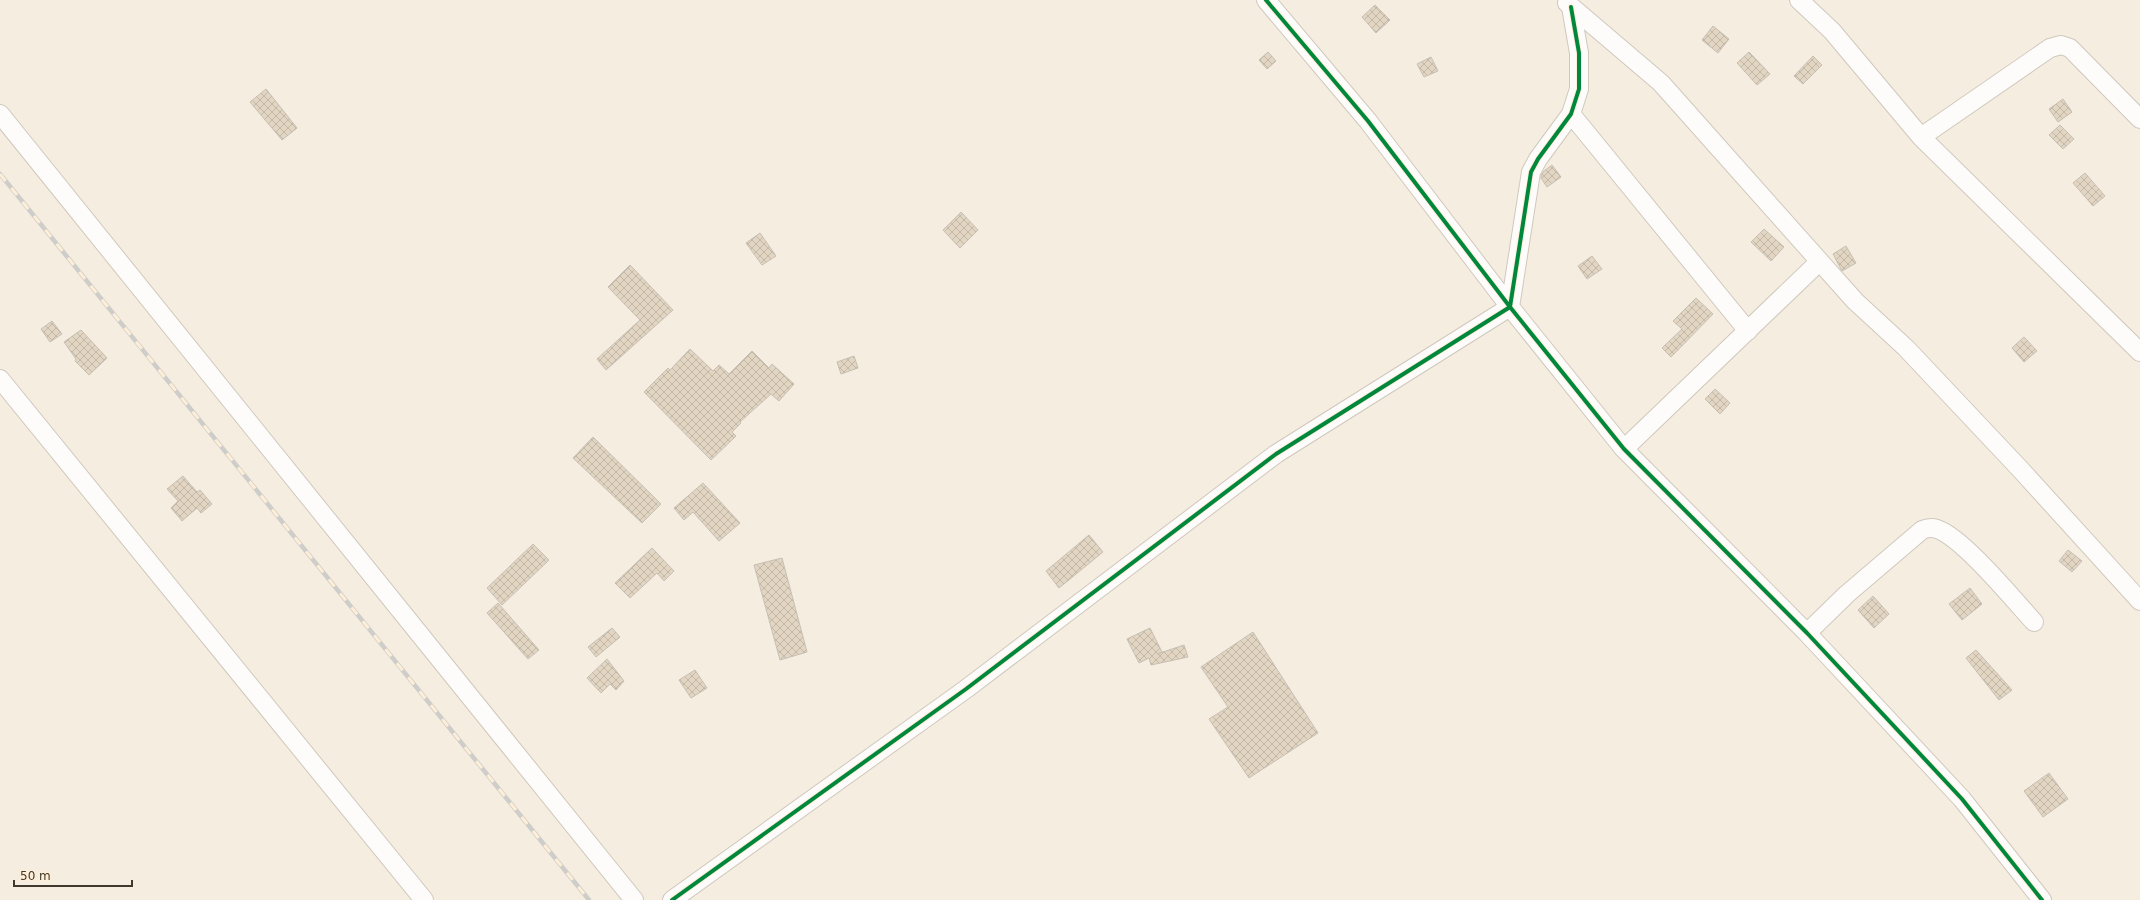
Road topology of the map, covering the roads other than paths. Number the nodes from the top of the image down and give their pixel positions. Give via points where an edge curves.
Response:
1 (1266, 0) edge
2 (1799, 0) edge
3 (1567, 4) edge
4 (0, 114) edge
5 (1571, 114) junction
6 (2140, 119) edge
7 (1921, 136) junction
8 (1819, 262) junction
9 (1510, 307) junction
10 (1748, 331) junction
11 (2140, 352) edge
12 (0, 378) edge
13 (1624, 449) junction
14 (2140, 601) edge
15 (2034, 622) dead end
16 (1807, 633) junction
17 (424, 900) edge
18 (634, 900) edge
19 (672, 900) edge
20 (2042, 900) edge

1 - 9 street via 1368,121
2 - 7 street via 1832,31
3 - 5 street via 1579,60 1579,89
3 - 8 street via 1661,83
4 - 18 street
5 - 9 street via 1531,172
5 - 10 street
6 - 7 street via 2070,48 2060,45 2050,48
7 - 11 street
8 - 10 street
8 - 14 street via 1855,301 1906,348
9 - 13 street
9 - 19 street via 1276,454 966,689
10 - 13 street
12 - 17 street
13 - 16 street
15 - 16 street via 1976,560 1944,532 1930,527 1922,530 1847,594
16 - 20 street via 1962,799

